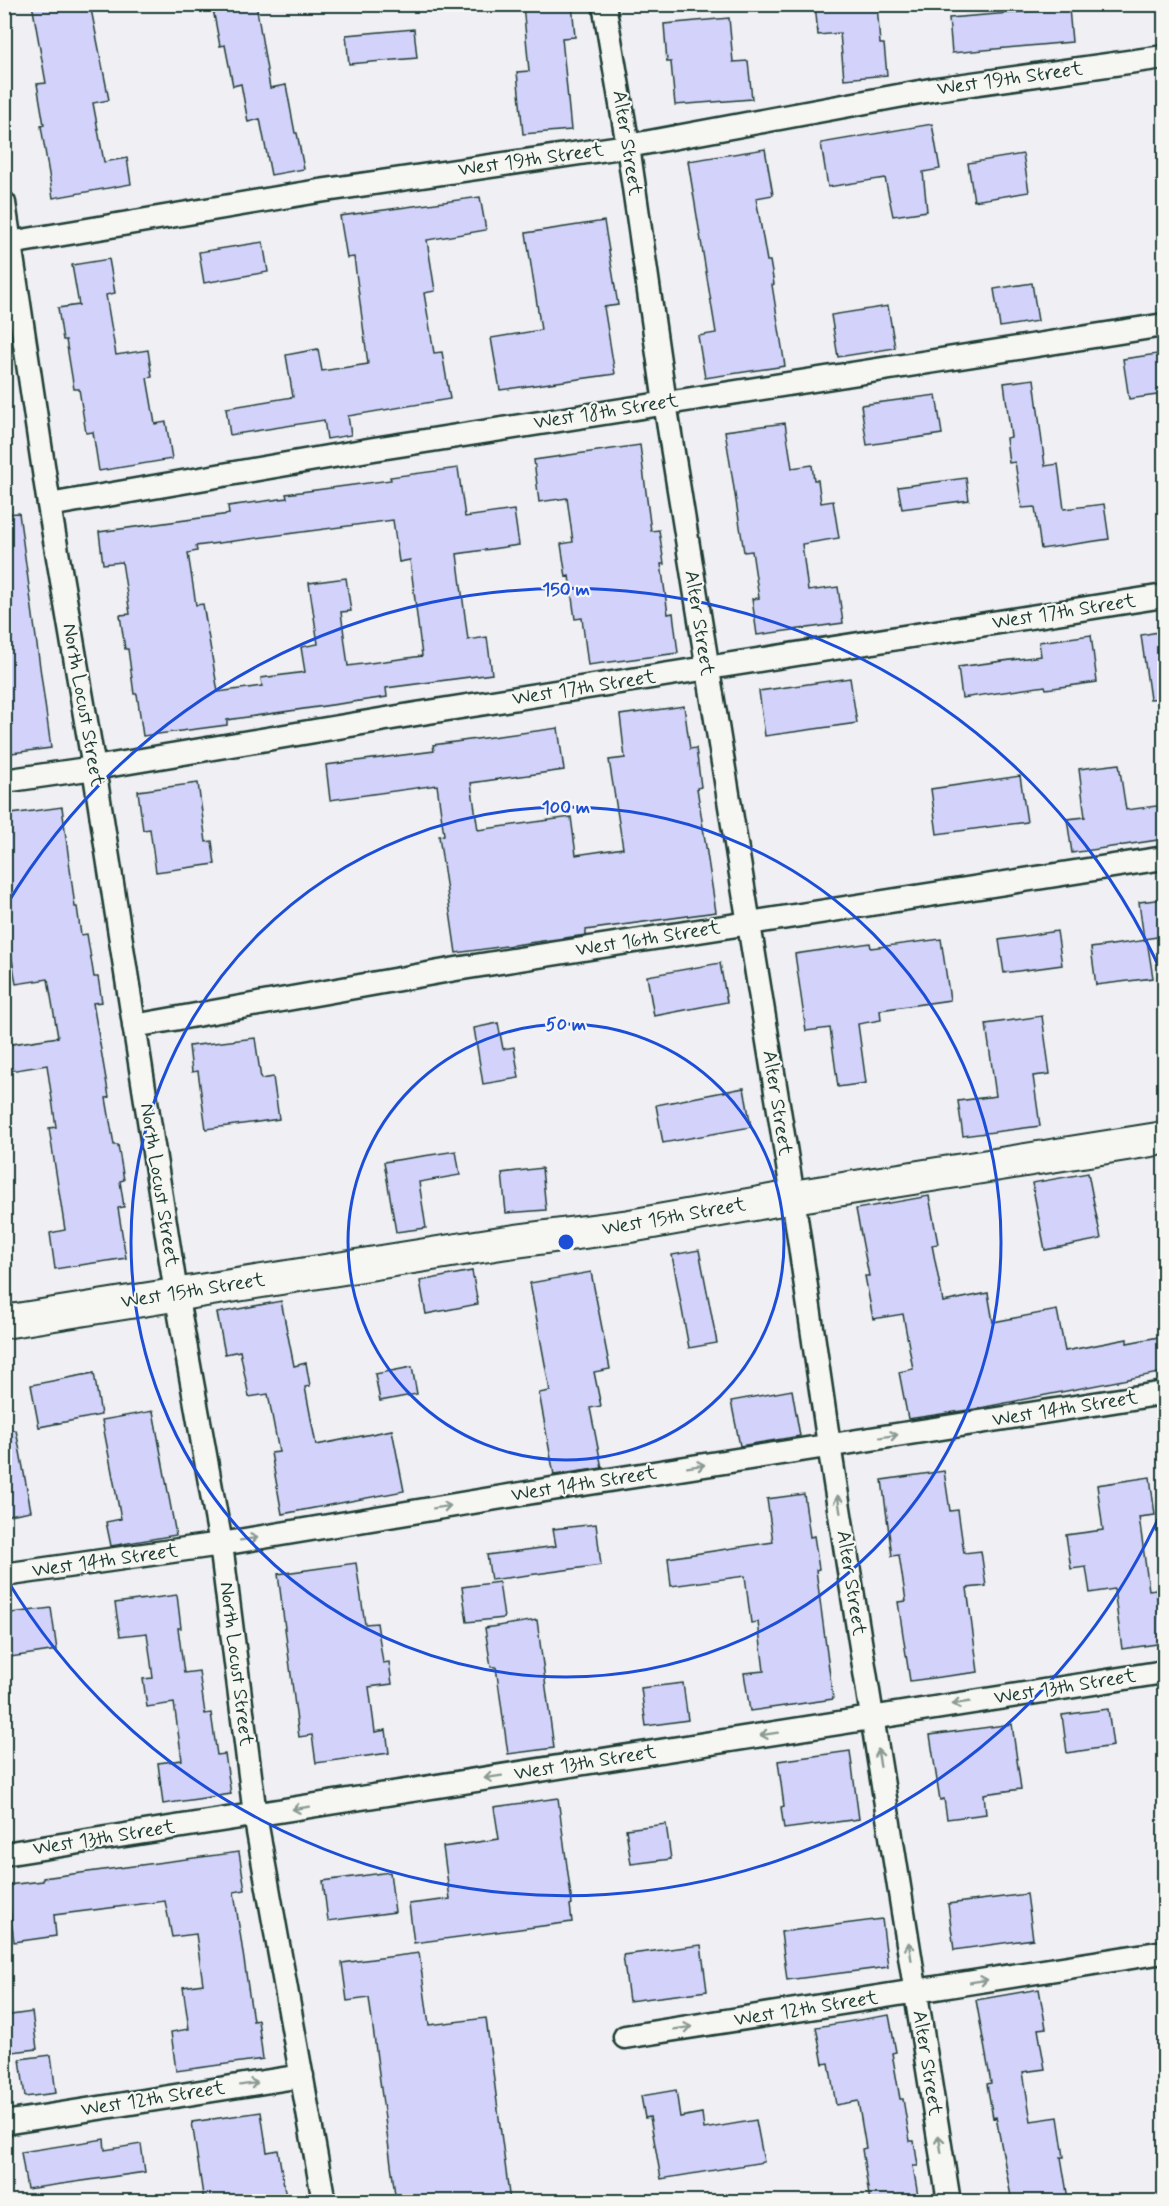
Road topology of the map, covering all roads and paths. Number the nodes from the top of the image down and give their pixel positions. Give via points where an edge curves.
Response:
1 (604, 4) edge
2 (1164, 57) edge
3 (628, 146) junction
4 (4, 203) edge
5 (8, 243) edge
6 (1164, 325) edge
7 (664, 403) junction
8 (49, 505) junction
9 (1164, 597) edge
10 (706, 669) junction
11 (94, 768) junction
12 (4, 781) edge
13 (1164, 858) edge
14 (747, 923) junction
15 (134, 1026) junction
16 (1164, 1138) edge
17 (792, 1197) junction
18 (176, 1293) junction
19 (4, 1322) edge
20 (1164, 1393) edge
21 (829, 1445) junction
22 (220, 1544) junction
23 (4, 1575) edge
24 (1164, 1672) edge
25 (873, 1717) junction
26 (255, 1815) junction
27 (4, 1854) edge
28 (1164, 1952) edge
29 (916, 1991) junction
30 (625, 2037) dead end
31 (302, 2076) junction
32 (4, 2123) edge
33 (324, 2202) edge
34 (949, 2202) edge

1 - 3 street, Alter Street
2 - 3 street, West 19th Street via 936,89
3 - 5 street, West 19th Street via 319,191
3 - 7 street, Alter Street
4 - 5 street, North Locust Street
5 - 8 street, North Locust Street
6 - 7 street, West 18th Street
7 - 8 street, West 18th Street
7 - 10 street, Alter Street
8 - 11 street, North Locust Street
9 - 10 street, West 17th Street
10 - 11 street, West 17th Street
10 - 14 street, Alter Street
11 - 12 street, West 17th Street
11 - 15 street, North Locust Street
13 - 14 street, West 16th Street
14 - 15 street, West 16th Street
14 - 17 street, Alter Street
15 - 18 street, North Locust Street
16 - 17 main road, West 15th Street
17 - 18 main road, West 15th Street via 630,1226
17 - 21 street, Alter Street
18 - 19 main road, West 15th Street
18 - 22 street, North Locust Street
21 -> 20 street, West 14th Street
22 -> 21 street, West 14th Street
25 -> 21 street, Alter Street
22 - 23 street, West 14th Street
22 - 26 street, North Locust Street
24 -> 25 street, West 13th Street
25 -> 26 street, West 13th Street
29 -> 25 street, Alter Street
26 - 27 street, West 13th Street
26 - 31 street, North Locust Street
29 -> 28 street, West 12th Street
30 -> 29 street, West 12th Street
34 -> 29 street, Alter Street
32 -> 31 street, West 12th Street
31 - 33 street, North Locust Street

